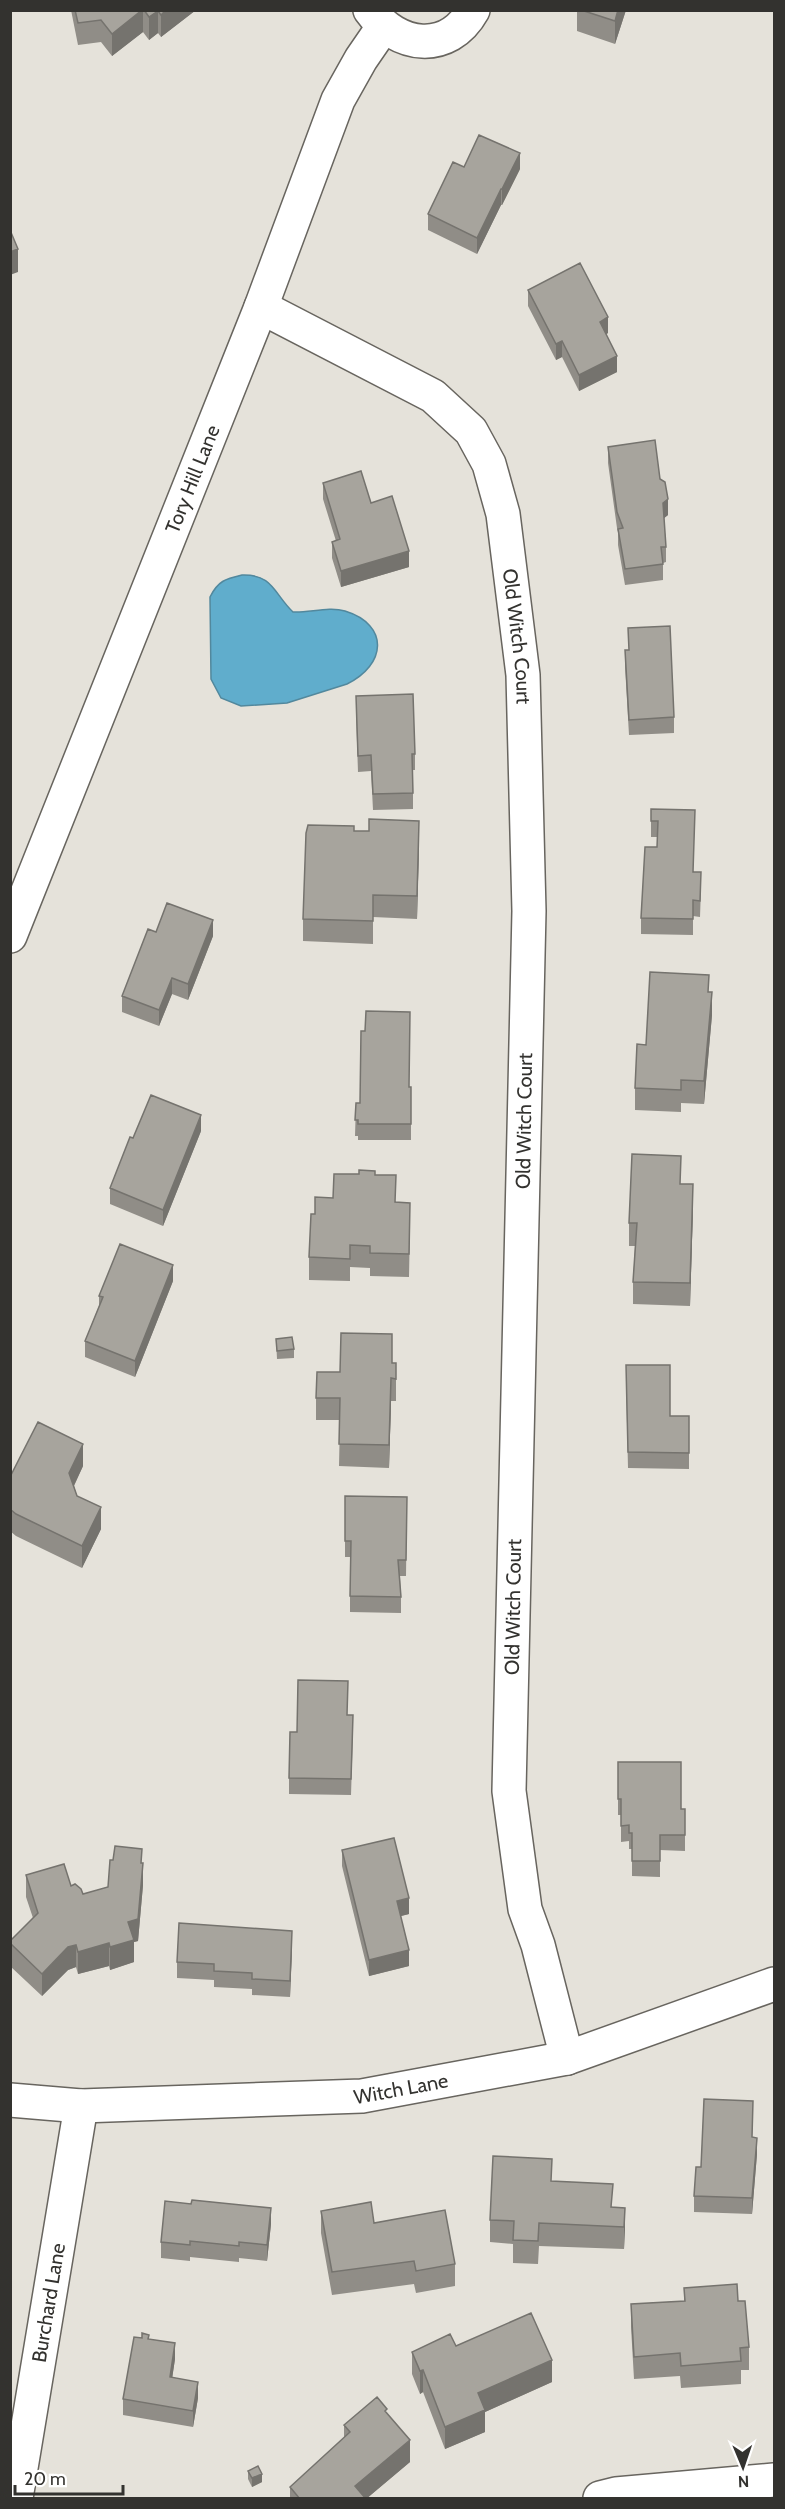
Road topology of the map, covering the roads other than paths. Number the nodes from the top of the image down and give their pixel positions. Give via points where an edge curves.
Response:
1 (473, 10) edge
2 (377, 19) edge
3 (261, 307) junction
4 (10, 936) edge
5 (774, 1984) edge
6 (567, 2058) junction
7 (10, 2100) edge
8 (81, 2106) junction
9 (774, 2481) edge
10 (16, 2499) edge
11 (600, 2499) edge

1 - 2 street, Tory Hill Lane via 459,28 441,39 421,42 400,38
2 - 3 street, Tory Hill Lane via 338,100
3 - 4 street, Tory Hill Lane
3 - 6 street, Old Witch Court via 433,396 471,431 489,464 503,514 523,675 529,911 509,1791 525,1910
5 - 6 street, Witch Lane
6 - 8 street, Witch Lane via 362,2096
7 - 8 street, Witch Lane
8 - 10 street, Burchard Lane
9 - 11 street via 616,2494

